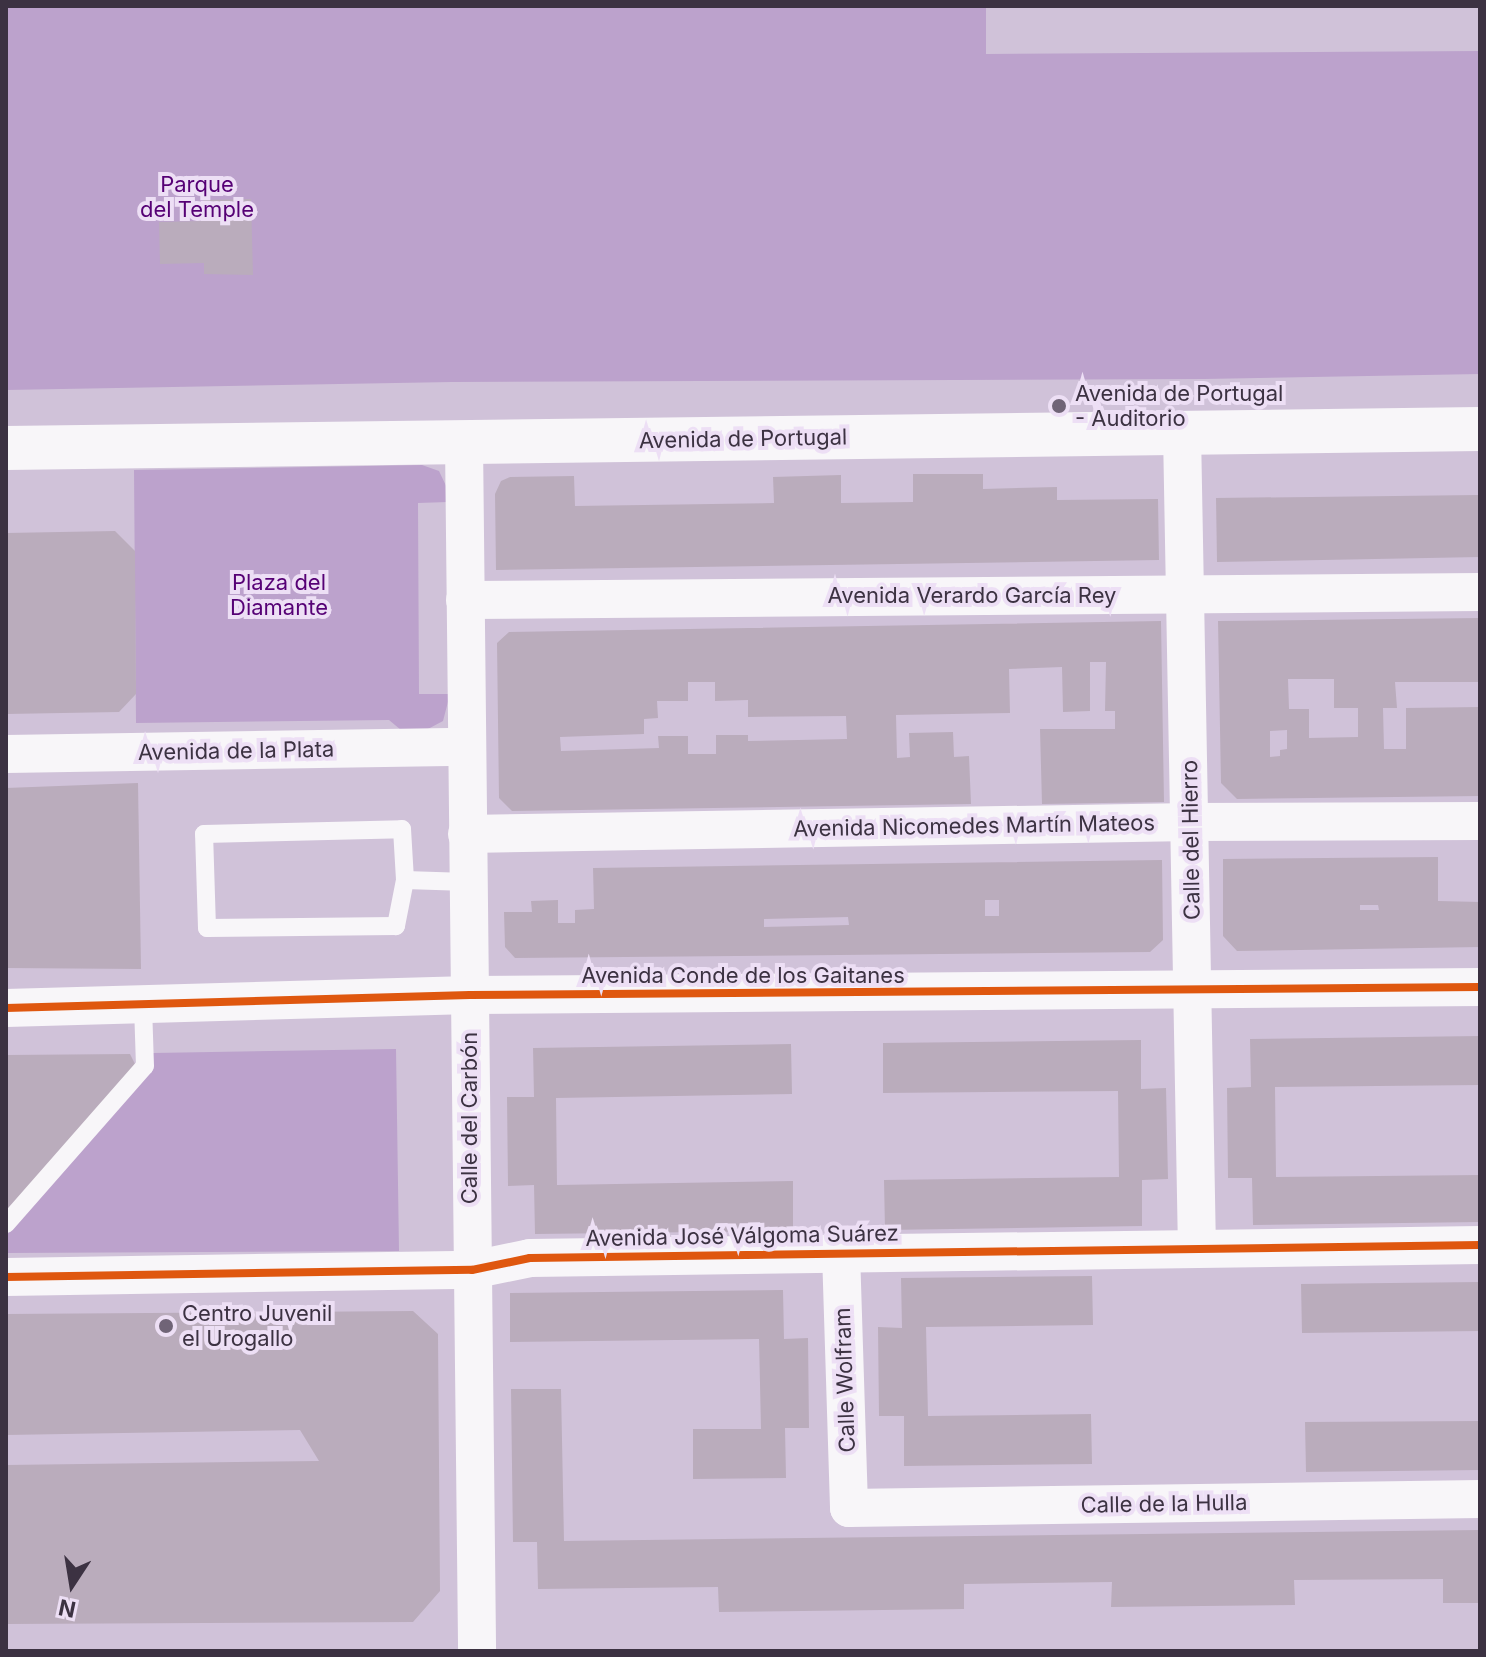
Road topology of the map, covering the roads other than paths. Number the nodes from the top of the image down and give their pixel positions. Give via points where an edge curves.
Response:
1 (1480, 429) edge
2 (1182, 432) junction
3 (464, 442) junction
4 (6, 448) edge
5 (1480, 592) edge
6 (1186, 594) junction
7 (465, 600) junction
8 (466, 747) junction
9 (6, 754) edge
10 (1480, 821) edge
11 (1191, 822) junction
12 (467, 834) junction
13 (405, 880) junction
14 (467, 882) junction
15 (1480, 987) edge
16 (1193, 991) junction
17 (470, 995) junction
18 (143, 1006) junction
19 (6, 1008) edge
20 (6, 1224) edge
21 (1480, 1245) edge
22 (1197, 1248) junction
23 (841, 1252) junction
24 (472, 1270) junction
25 (6, 1277) edge
26 (1480, 1499) edge
27 (849, 1508) joint
28 (477, 1651) edge

1 - 2 main road, Avenida de Portugal
2 - 3 main road, Avenida de Portugal
2 - 6 street, Calle del Hierro
3 - 4 main road, Avenida de Portugal
3 - 7 street, Calle del Carbón
5 - 6 street, Avenida Verardo García Rey
6 - 7 street, Avenida Verardo García Rey
6 - 11 street, Calle del Hierro
7 - 8 street, Calle del Carbón
8 - 9 street, Avenida de la Plata
8 - 12 street, Calle del Carbón
10 - 11 street, Avenida Nicomedes Martín Mateos
11 - 12 street, Avenida Nicomedes Martín Mateos
11 - 16 street, Calle del Hierro
12 - 14 street, Calle del Carbón
13 - 13 lane via 402,829 204,834 207,928 396,926
13 - 14 lane
14 - 17 street, Calle del Carbón
15 - 16 street, Avenida Conde de los Gaitanes
16 - 17 street, Avenida Conde de los Gaitanes
16 - 22 street, Calle del Hierro
17 - 18 street, Avenida Conde de los Gaitanes
17 - 24 street, Calle del Carbón
18 - 19 street, Avenida Conde de los Gaitanes
18 - 20 lane via 145,1066
21 - 22 street, Avenida José Válgoma Suárez
22 - 23 street, Avenida José Válgoma Suárez
23 - 24 street, Avenida José Válgoma Suárez via 530,1258
23 - 27 street, Calle Wolfram
24 - 25 street, Avenida José Válgoma Suárez
24 - 28 street, Calle del Carbón
26 - 27 street, Calle de la Hulla

